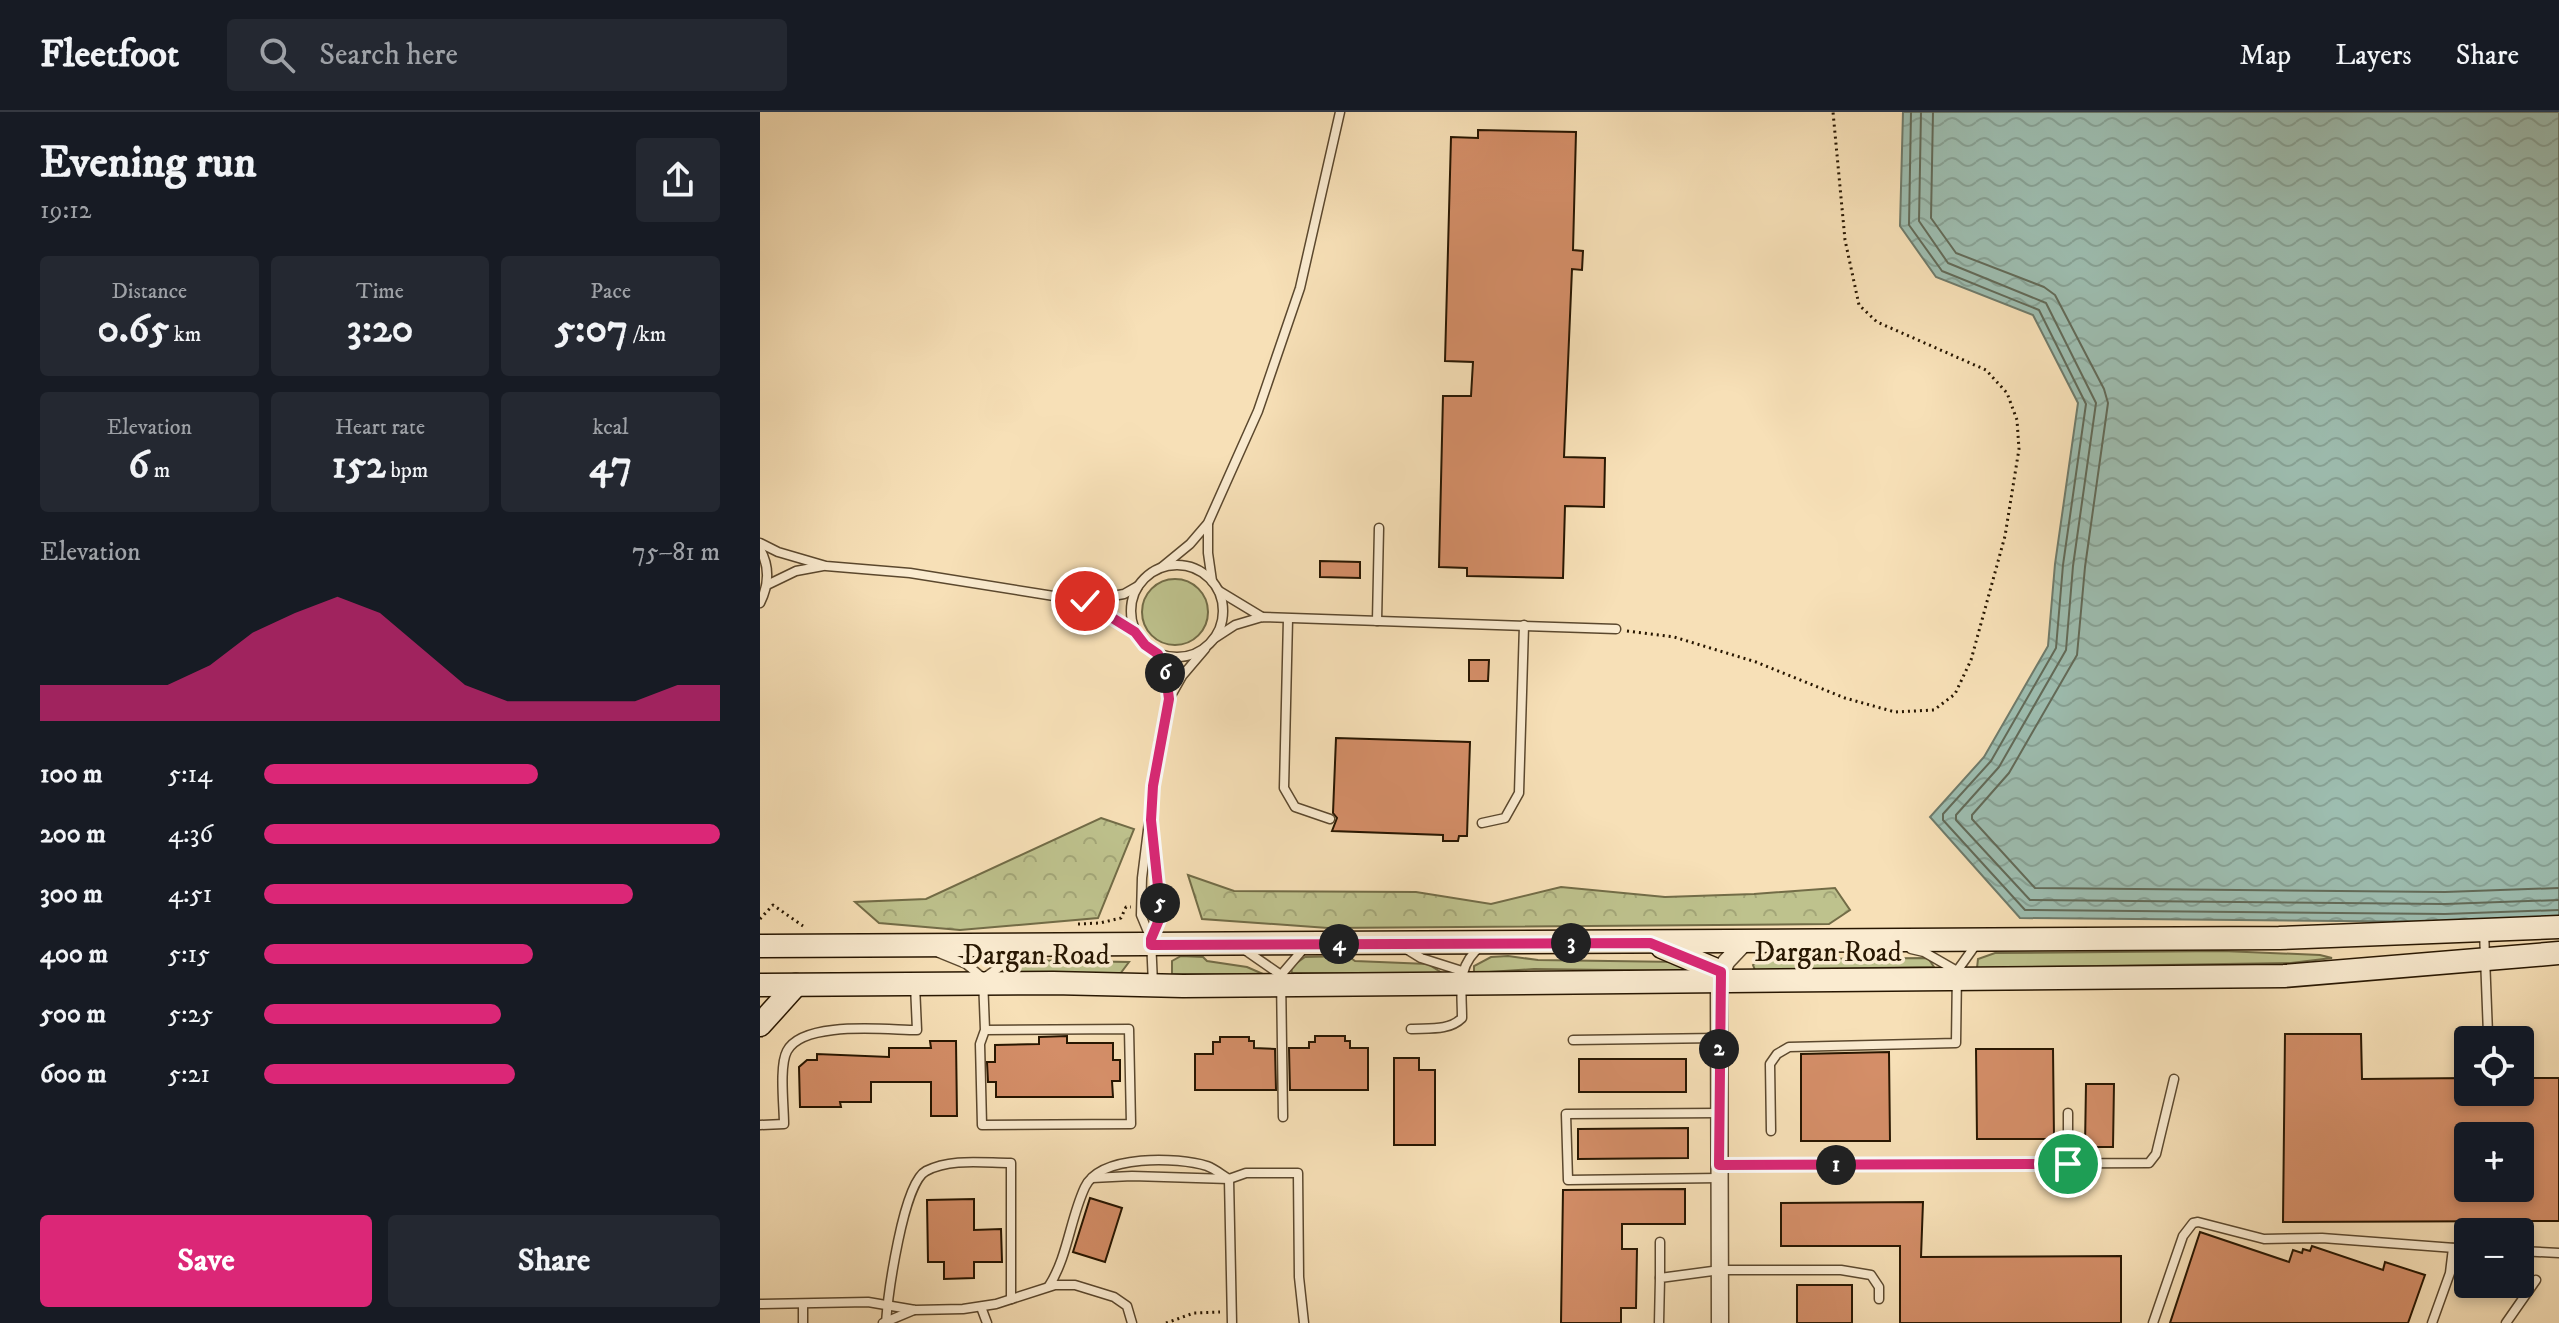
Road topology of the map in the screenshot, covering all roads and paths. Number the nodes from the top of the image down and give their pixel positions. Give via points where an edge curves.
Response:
1 (1340, 112) edge
2 (1833, 112) edge
3 (1208, 523) junction
4 (1379, 528) dead end
5 (760, 546) edge
6 (826, 566) junction
7 (1162, 567) junction
8 (1212, 581) junction
9 (767, 585) junction
10 (1138, 586) junction
11 (1219, 591) junction
12 (1085, 601) junction
13 (760, 603) edge
14 (1262, 617) junction
15 (1288, 619) junction
16 (1377, 621) junction
17 (1524, 625) junction
18 (1616, 629) joint
19 (1135, 632) junction
20 (1215, 638) junction
21 (1205, 649) junction
22 (1158, 654) junction
23 (1169, 699) junction
24 (1330, 819) dead end
25 (1151, 820) junction
26 (1482, 823) dead end
27 (2559, 927) edge
28 (2484, 929) junction
29 (1978, 941) junction
30 (1151, 942) junction
31 (1886, 942) junction
32 (1485, 943) junction
33 (1650, 943) junction
34 (1744, 943) junction
35 (1308, 944) junction
36 (1397, 944) junction
37 (1236, 945) junction
38 (760, 946) edge
39 (923, 946) junction
40 (1016, 946) junction
41 (2559, 953) edge
42 (2486, 958) junction
43 (1957, 976) junction
44 (1462, 977) junction
45 (1720, 977) junction
46 (1281, 979) junction
47 (983, 980) junction
48 (915, 984) junction
49 (760, 985) edge
50 (796, 985) junction
51 (1153, 985) junction
52 (760, 1025) edge
53 (2488, 1026) edge
54 (1411, 1029) dead end
55 (985, 1030) junction
56 (1719, 1038) junction
57 (1573, 1040) dead end
58 (2174, 1079) dead end
59 (1719, 1113) junction
60 (2068, 1113) dead end
61 (1283, 1117) dead end
62 (760, 1125) edge
63 (1771, 1131) dead end
64 (2068, 1164) junction
65 (1719, 1171) junction
66 (1092, 1178) junction
67 (1229, 1179) junction
68 (1660, 1242) dead end
69 (2453, 1248) joint
70 (2534, 1252) edge
71 (2559, 1253) edge
72 (1720, 1270) junction
73 (1660, 1278) junction
74 (2536, 1280) dead end
75 (1048, 1286) junction
76 (1011, 1299) junction
77 (1879, 1299) dead end
78 (887, 1303) junction
79 (760, 1304) edge
80 (803, 1304) junction
81 (981, 1307) junction
82 (915, 1310) junction
83 (1232, 1312) junction
84 (803, 1323) edge
85 (885, 1323) edge
86 (987, 1323) edge
87 (1132, 1323) edge
88 (1166, 1323) edge
89 (1232, 1323) edge
90 (1304, 1323) edge
91 (1659, 1323) edge
92 (1720, 1323) edge
93 (2153, 1323) edge
94 (2432, 1323) edge
95 (2506, 1323) edge

1 - 3 lane via 1283,344
2 - 18 path via 1845,240 1859,305 1877,322 1986,370 2007,393 2017,420 2019,449 2005,536 1971,660 1955,694 1934,710 1895,712 1674,637
3 - 7 lane
3 - 8 lane
4 - 16 lane
5 - 6 lane
5 - 9 lane
6 - 9 lane via 796,571
6 - 12 lane via 910,573
7 - 8 lane via 1189,566
7 - 10 lane
8 - 11 lane
9 - 13 lane
10 - 12 lane
10 - 19 lane via 1130,609
11 - 14 lane
11 - 20 lane via 1224,615
12 - 19 lane
14 - 15 lane
14 - 20 lane
15 - 16 lane
15 - 24 lane via 1284,788 1295,807
16 - 17 lane
17 - 18 lane
17 - 26 lane via 1519,793 1505,818
19 - 22 lane
20 - 21 lane
21 - 22 lane via 1174,658
21 - 23 lane
22 - 23 lane
23 - 25 lane
25 - 30 lane via 1161,915
25 - 30 lane via 1141,915
27 - 28 street, Dargan Road
28 - 29 street, Dargan Road via 2279,938
28 - 42 lane
29 - 31 street, Dargan Road
29 - 43 lane
30 - 37 street, Dargan Road
30 - 40 street, Dargan Road
30 - 51 lane
31 - 34 street, Dargan Road
31 - 43 lane via 1924,952
32 - 33 street, Dargan Road
32 - 36 street, Dargan Road
32 - 44 lane via 1474,952
33 - 34 street, Dargan Road
33 - 45 street
34 - 45 street
35 - 36 street, Dargan Road
35 - 37 street, Dargan Road
35 - 46 lane
36 - 44 lane
37 - 46 lane
38 - 39 street, Dargan Road
39 - 40 street, Dargan Road
39 - 47 lane via 966,964
40 - 47 lane
41 - 42 street, Dargan Road
42 - 43 street, Dargan Road via 2284,976
42 - 53 lane
43 - 45 street, Dargan Road
43 - 63 lane via 1956,1043 1789,1047 1777,1054 1770,1064
44 - 45 street, Dargan Road
44 - 46 street, Dargan Road
44 - 54 lane via 1462,1018 1441,1028
45 - 56 street
46 - 51 street, Dargan Road
46 - 61 lane
47 - 48 street, Dargan Road
47 - 51 street, Dargan Road
47 - 55 lane
48 - 50 street, Dargan Road
48 - 62 lane via 917,1030 826,1030 796,1040 784,1065 784,1124
49 - 50 street, Dargan Road
50 - 52 street
55 - 55 lane via 980,1044 982,1125 1131,1124 1129,1029
56 - 57 lane
56 - 59 street
58 - 64 lane via 2153,1160
59 - 65 street
59 - 65 lane via 1566,1114 1568,1180
60 - 64 lane
64 - 65 lane
65 - 72 street
66 - 67 lane
66 - 67 lane via 1133,1160 1184,1162 1209,1167
66 - 75 lane via 1059,1270
67 - 83 lane
67 - 90 lane via 1246,1173 1298,1173
68 - 73 lane
69 - 93 lane via 2264,1239 2193,1223 2183,1236
69 - 94 lane
70 - 71 lane
72 - 73 lane
72 - 77 lane via 1841,1270 1871,1275
72 - 92 street
73 - 91 lane
74 - 95 lane
75 - 76 lane
75 - 87 lane via 1075,1285 1114,1297 1127,1306
76 - 78 lane via 1011,1163 945,1163 922,1173 907,1201
76 - 81 lane
78 - 80 lane
78 - 82 lane
78 - 85 lane
79 - 80 lane
80 - 84 lane
81 - 82 lane
81 - 86 lane
82 - 85 lane
83 - 88 path via 1194,1313
83 - 89 lane

